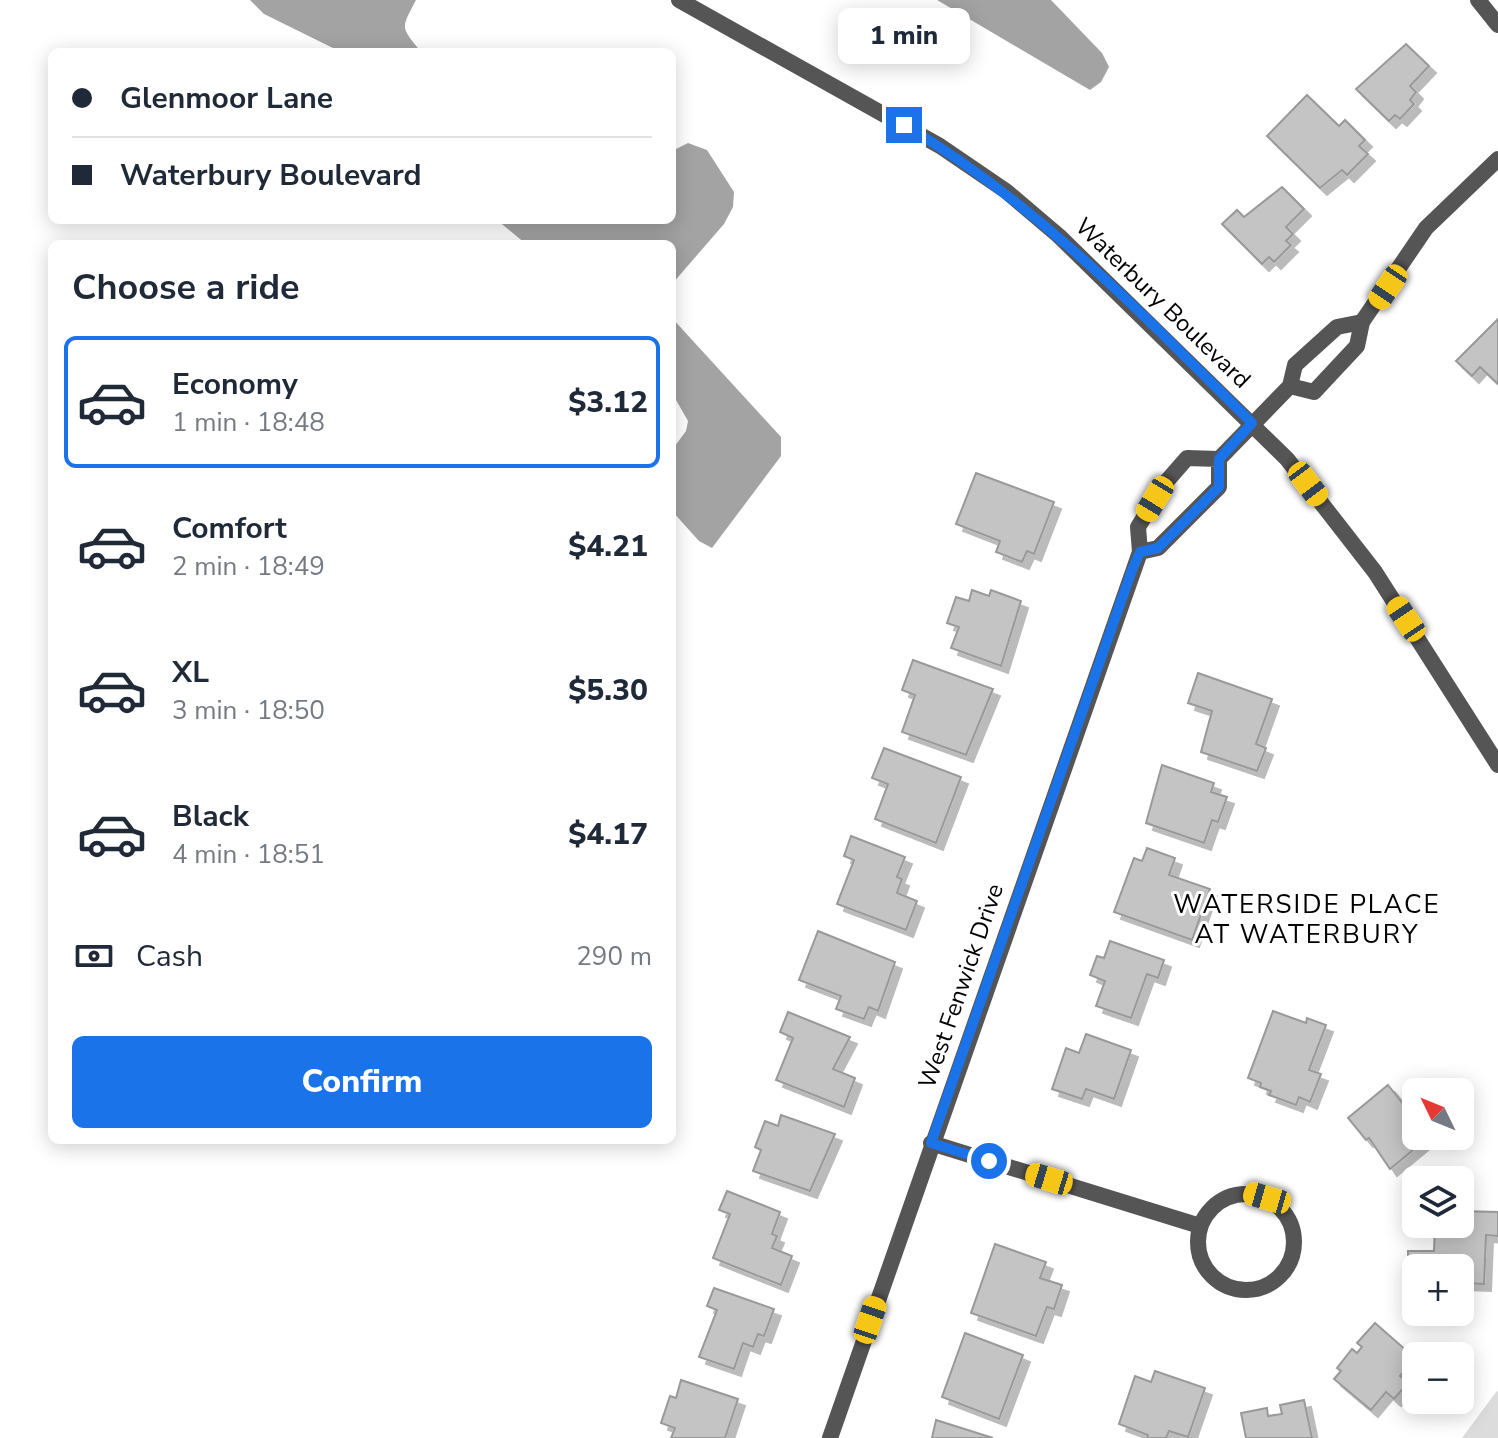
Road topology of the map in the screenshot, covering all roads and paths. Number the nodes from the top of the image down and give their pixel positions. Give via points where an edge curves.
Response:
1 (679, 0) edge
2 (1478, 0) edge
3 (1498, 25) edge
4 (1498, 159) edge
5 (1362, 322) junction
6 (1290, 386) junction
7 (1252, 423) junction
8 (1219, 459) junction
9 (1140, 552) junction
10 (1498, 765) edge
11 (931, 1143) junction
12 (1200, 1226) junction
13 (830, 1438) edge

1 - 7 street, Waterbury Boulevard via 973,166 1039,218
2 - 3 street
4 - 5 street via 1432,221
5 - 6 street via 1337,327 1295,365
5 - 6 street via 1357,346 1314,392
6 - 7 street
7 - 8 street
7 - 10 street, Waterbury Boulevard via 1294,467 1375,572
8 - 9 street via 1219,487 1158,548
8 - 9 street, West Fenwick Drive via 1187,458 1166,482 1138,527
9 - 11 street, West Fenwick Drive
11 - 12 street
11 - 13 street, West Fenwick Drive
12 - 12 street via 1197,1241 1207,1271 1233,1289 1271,1283 1294,1251 1285,1213 1251,1193 1220,1201

